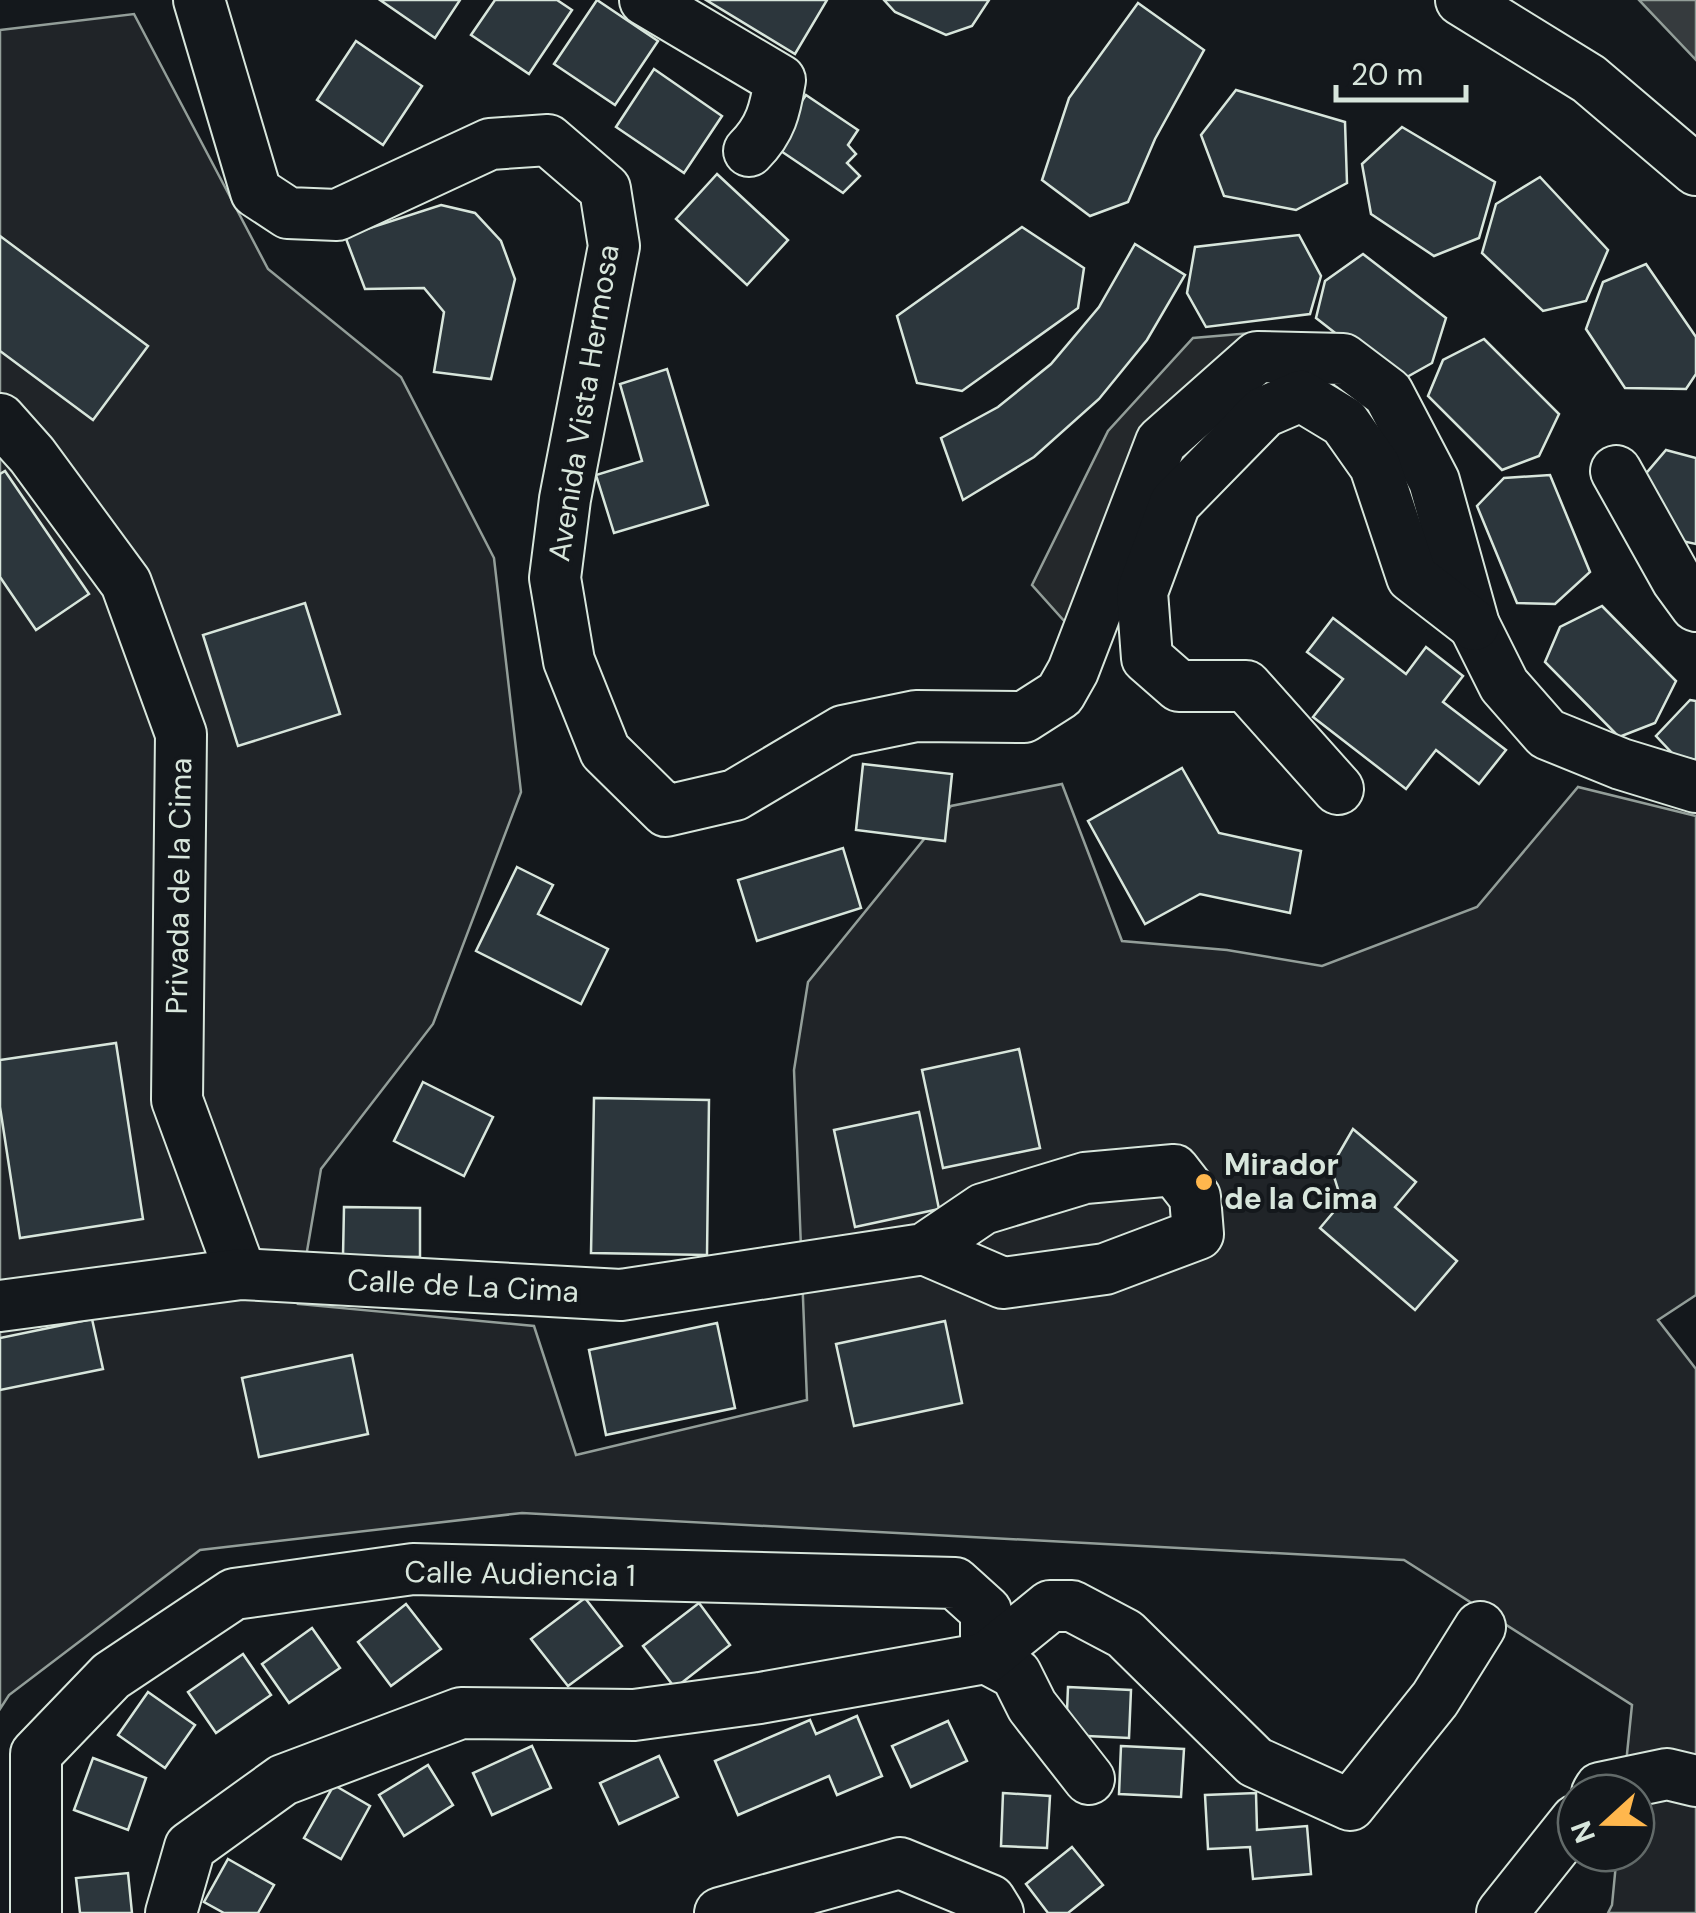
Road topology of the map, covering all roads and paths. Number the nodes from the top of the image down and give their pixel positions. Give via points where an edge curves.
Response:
1 (199, 0) edge
2 (646, 0) edge
3 (1462, 0) edge
4 (749, 151) dead end
5 (1696, 170) edge
6 (0, 420) edge
7 (1616, 471) dead end
8 (1696, 606) edge
9 (1474, 625) junction
10 (1696, 787) edge
11 (1338, 788) dead end
12 (924, 1249) junction
13 (240, 1274) junction
14 (0, 1306) edge
15 (1480, 1627) dead end
16 (986, 1658) junction
17 (1656, 1776) edge
18 (1089, 1779) dead end
19 (1696, 1781) edge
20 (1556, 1845) edge
21 (36, 1913) edge
22 (171, 1913) edge
23 (720, 1913) edge
24 (998, 1913) edge
25 (1502, 1913) edge

1 - 9 street, Avenida Vista Hermosa via 256,192 288,213 336,216 490,144 548,140 605,189 614,246 554,578 568,661 605,752 666,811 735,795 843,731 916,716 1024,718 1060,694 1162,442 1257,357 1344,359 1388,393 1434,481
2 - 4 street via 780,80 773,118
3 - 5 street via 1589,79
6 - 13 street, Privada de la Cima via 126,583 181,734 177,1100
7 - 8 street
9 - 10 street, Avenida Vista Hermosa via 1504,685 1546,734
9 - 11 street via 1412,578 1375,466 1344,422 1301,396 1264,412 1176,503 1142,592 1147,658 1179,686 1246,686
12 - 12 street via 1003,1283 1106,1270 1198,1234 1195,1197 1174,1170 1085,1178 983,1208
12 - 13 street, Calle de La Cima via 621,1295
13 - 14 street, Calle de La Cima
15 - 16 street via 1436,1699 1350,1805 1254,1762 1125,1634 1072,1606 1050,1606
16 - 18 street via 1016,1674 1032,1706
16 - 21 street, Calle Audiencia 1 via 986,1611 955,1583 413,1569 234,1594 110,1676 36,1754
16 - 22 street via 634,1716 461,1713 282,1780 190,1848
17 - 19 street
20 - 25 street
23 - 24 street via 900,1864 990,1900

